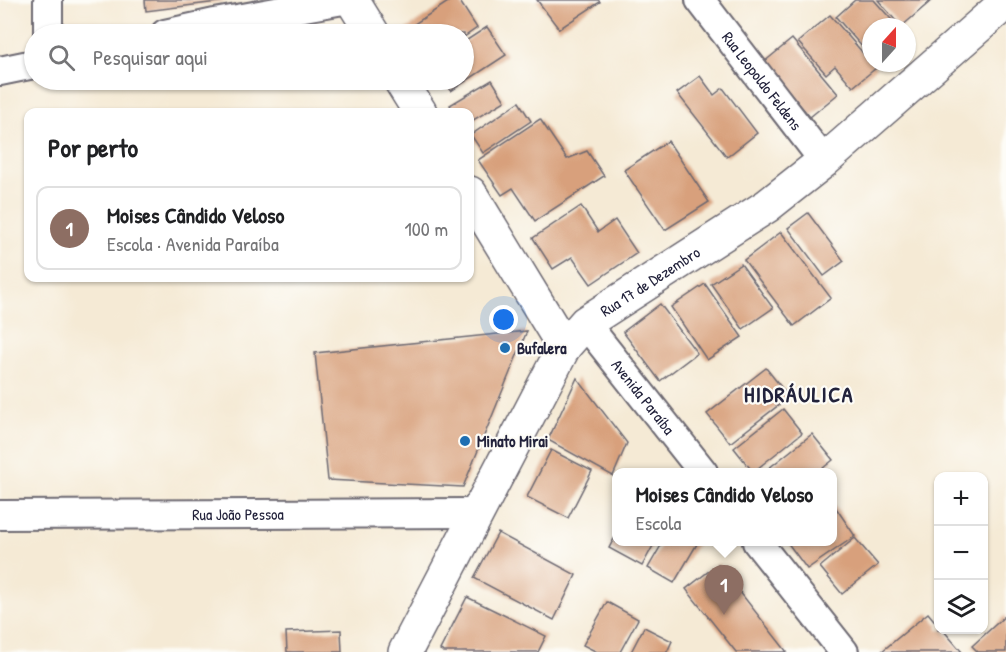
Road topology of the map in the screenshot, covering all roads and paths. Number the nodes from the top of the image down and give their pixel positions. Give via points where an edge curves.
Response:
1 (48, 0) edge
2 (343, 0) edge
3 (352, 0) edge
4 (700, 0) edge
5 (1002, 11) edge
6 (48, 24) edge
7 (210, 24) edge
8 (367, 24) edge
9 (24, 66) edge
10 (0, 71) edge
11 (406, 90) edge
12 (418, 108) edge
13 (824, 161) junction
14 (474, 200) edge
15 (585, 323) junction
16 (564, 347) junction
17 (700, 468) edge
18 (476, 513) junction
19 (0, 515) edge
20 (760, 546) edge
21 (405, 652) edge
22 (844, 652) edge

1 - 6 street
2 - 7 street
3 - 8 main road
4 - 13 street, Rua Leopoldo Feldens
5 - 13 main road, Rua 17 de Dezembro
9 - 10 street
11 - 12 main road
13 - 15 main road, Rua 17 de Dezembro via 767,206
14 - 16 main road
15 - 16 main road, Rua 17 de Dezembro
15 - 17 street, Avenida Paraíba
16 - 18 main road, Rua 17 de Dezembro
18 - 19 street, Rua João Pessoa
18 - 21 main road, Rua 17 de Dezembro
20 - 22 street

